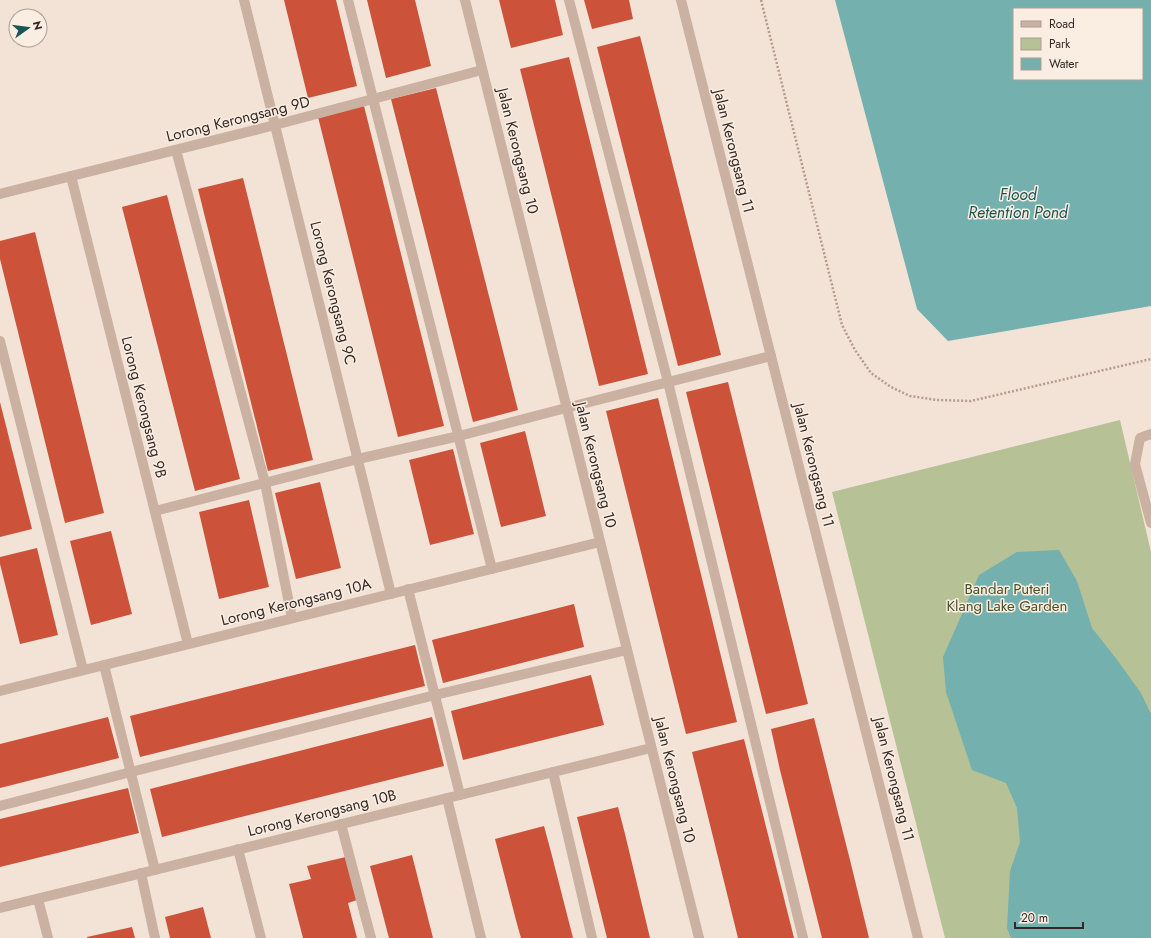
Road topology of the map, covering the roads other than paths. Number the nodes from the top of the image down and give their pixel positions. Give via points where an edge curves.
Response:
1 (244, 0) edge
2 (348, 0) edge
3 (465, 0) edge
4 (569, 0) edge
5 (681, 0) edge
6 (482, 70) junction
7 (373, 99) junction
8 (275, 125) junction
9 (176, 150) junction
10 (71, 176) junction
11 (0, 194) edge
12 (0, 341) edge
13 (771, 356) junction
14 (668, 382) junction
15 (566, 408) junction
16 (1151, 434) edge
17 (459, 436) junction
18 (358, 459) junction
19 (265, 483) junction
20 (155, 511) junction
21 (1151, 523) edge
22 (600, 542) junction
23 (492, 569) junction
24 (408, 590) junction
25 (391, 594) junction
26 (292, 618) junction
27 (188, 644) junction
28 (627, 650) junction
29 (104, 665) junction
30 (83, 670) junction
31 (0, 691) edge
32 (435, 695) junction
33 (651, 748) junction
34 (131, 772) junction
35 (554, 772) junction
36 (460, 795) junction
37 (447, 798) junction
38 (0, 806) edge
39 (341, 824) junction
40 (238, 849) junction
41 (155, 870) junction
42 (141, 873) junction
43 (38, 898) junction
44 (0, 908) edge
45 (48, 938) edge
46 (156, 938) edge
47 (261, 938) edge
48 (371, 938) edge
49 (481, 938) edge
50 (592, 938) edge
51 (699, 938) edge
52 (803, 938) edge
53 (918, 938) edge

1 - 8 street, Lorong Kerongsang 9C
2 - 7 street
3 - 6 street, Jalan Kerongsang 10
4 - 14 street
5 - 13 street, Jalan Kerongsang 11
6 - 7 street, Lorong Kerongsang 9D
6 - 15 street, Jalan Kerongsang 10
7 - 8 street, Lorong Kerongsang 9D
7 - 17 street
8 - 9 street, Lorong Kerongsang 9D
8 - 18 street, Lorong Kerongsang 9C
9 - 10 street, Lorong Kerongsang 9D
9 - 19 street
10 - 11 street, Lorong Kerongsang 9D
10 - 20 street, Lorong Kerongsang 9B
12 - 30 street
13 - 14 street
13 - 53 street, Jalan Kerongsang 11
14 - 15 street
14 - 52 street
15 - 17 street
15 - 22 street, Jalan Kerongsang 10
16 - 21 street via 1140,438 1135,464
17 - 18 street
17 - 23 street
18 - 19 street
18 - 25 street, Lorong Kerongsang 9C
19 - 20 street
19 - 26 street
20 - 27 street, Lorong Kerongsang 9B
22 - 23 street, Lorong Kerongsang 10A
22 - 28 street, Jalan Kerongsang 10
23 - 24 street, Lorong Kerongsang 10A
24 - 25 street, Lorong Kerongsang 10A
24 - 32 street
25 - 26 street, Lorong Kerongsang 10A
26 - 27 street, Lorong Kerongsang 10A
27 - 29 street, Lorong Kerongsang 10A
28 - 32 street
28 - 33 street, Jalan Kerongsang 10
29 - 30 street, Lorong Kerongsang 10A
29 - 34 street
30 - 31 street, Lorong Kerongsang 10A
32 - 34 street
32 - 36 street
33 - 35 street, Lorong Kerongsang 10B
33 - 51 street, Jalan Kerongsang 10
34 - 38 street
34 - 41 street
35 - 36 street, Lorong Kerongsang 10B
35 - 50 street
36 - 37 street, Lorong Kerongsang 10B
37 - 39 street, Lorong Kerongsang 10B
37 - 49 street
39 - 40 street, Lorong Kerongsang 10B
39 - 48 street
40 - 41 street, Lorong Kerongsang 10B
40 - 47 street
41 - 42 street, Lorong Kerongsang 10B
42 - 43 street, Lorong Kerongsang 10B
42 - 46 street
43 - 44 street, Lorong Kerongsang 10B
43 - 45 street

